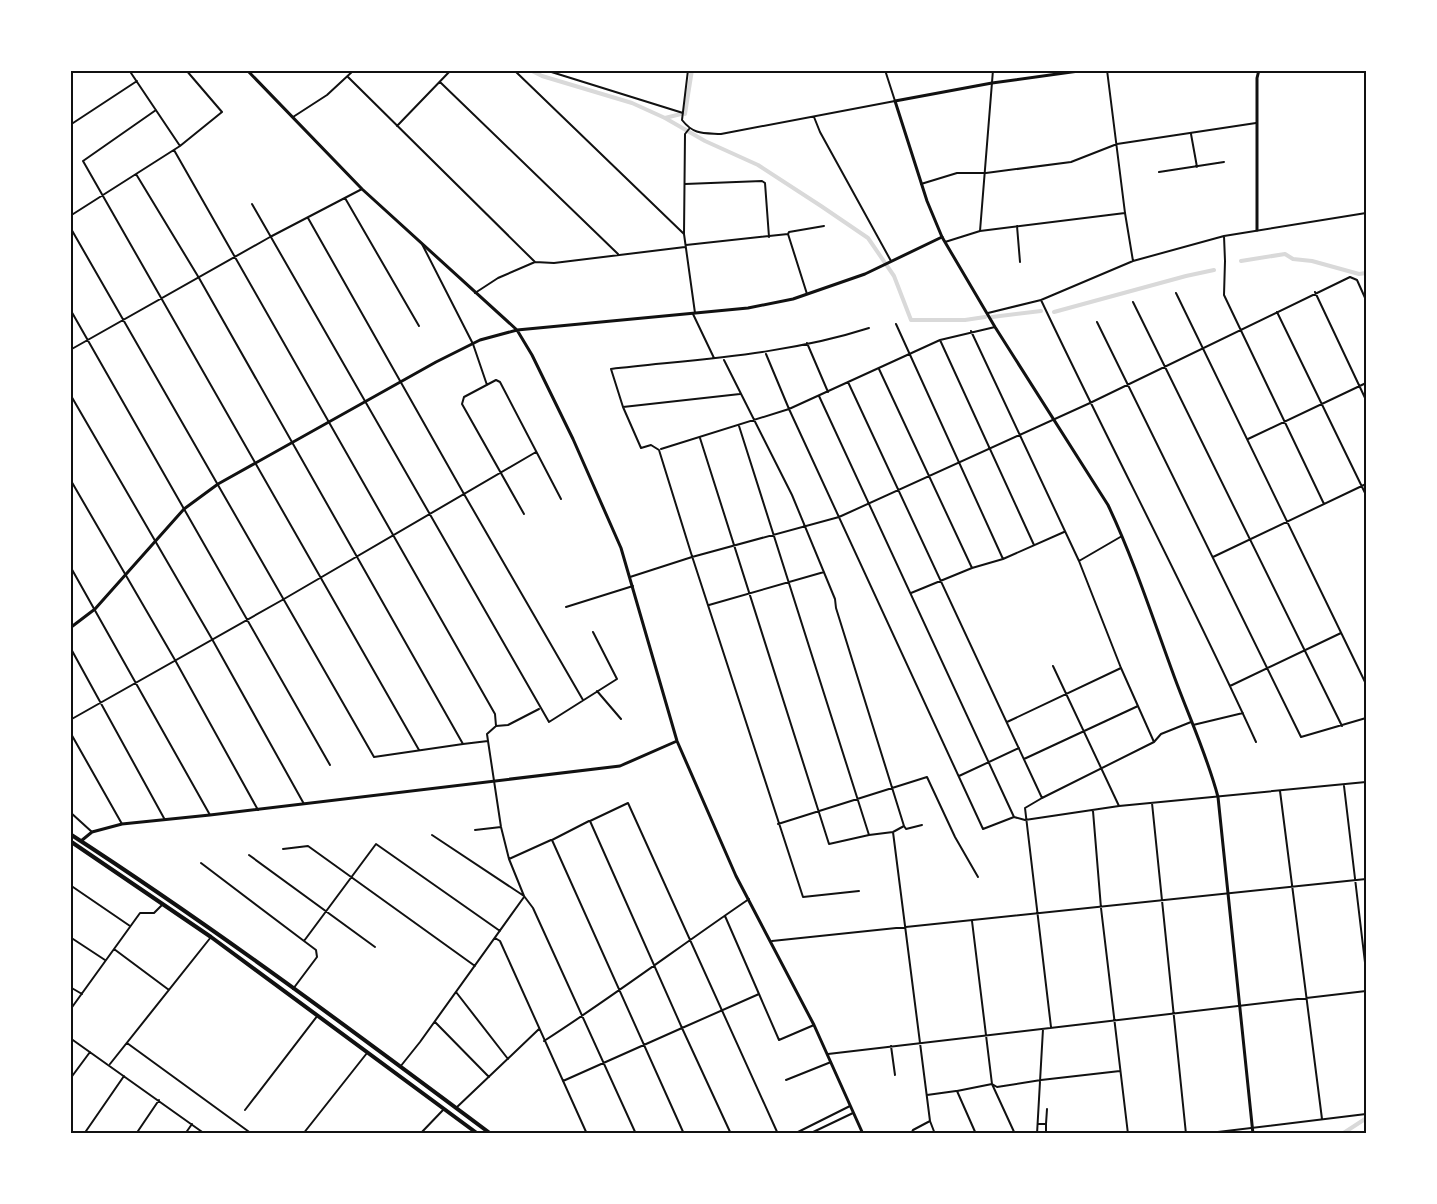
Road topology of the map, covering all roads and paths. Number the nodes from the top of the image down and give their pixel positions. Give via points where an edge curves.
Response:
1 (129, 70) edge
2 (186, 70) edge
3 (247, 70) edge
4 (450, 70) edge
5 (514, 70) edge
6 (545, 70) edge
7 (688, 70) edge
8 (885, 70) edge
9 (993, 70) edge
10 (1086, 70) edge
11 (1107, 70) edge
12 (1259, 70) edge
13 (353, 71) edge
14 (348, 77) junction
15 (137, 81) junction
16 (440, 82) junction
17 (992, 83) junction
18 (895, 101) junction
19 (156, 110) junction
20 (683, 113) junction
21 (293, 117) junction
22 (814, 117) junction
23 (1257, 123) junction
24 (70, 125) edge
25 (397, 126) junction
26 (689, 129) junction
27 (1191, 133) junction
28 (1117, 144) junction
29 (180, 146) junction
30 (174, 150) junction
31 (1224, 162) dead end
32 (1197, 167) junction
33 (1159, 172) dead end
34 (986, 173) junction
35 (136, 174) junction
36 (685, 184) junction
37 (921, 184) junction
38 (362, 189) junction
39 (101, 196) junction
40 (345, 198) junction
41 (252, 204) dead end
42 (1125, 213) junction
43 (1366, 213) edge
44 (70, 216) edge
45 (308, 218) junction
46 (824, 226) dead end
47 (1017, 226) junction
48 (70, 227) edge
49 (1257, 230) junction
50 (980, 231) junction
51 (684, 234) junction
52 (788, 234) junction
53 (1224, 236) junction
54 (270, 237) junction
55 (769, 237) junction
56 (942, 237) junction
57 (945, 242) junction
58 (422, 244) junction
59 (685, 246) junction
60 (618, 254) junction
61 (235, 258) junction
62 (891, 261) junction
63 (1133, 261) junction
64 (535, 262) junction
65 (1020, 262) dead end
66 (199, 278) junction
67 (1315, 292) junction
68 (1176, 293) dead end
69 (475, 294) junction
70 (807, 294) junction
71 (162, 299) junction
72 (1041, 300) junction
73 (1366, 300) edge
74 (1133, 302) dead end
75 (70, 309) edge
76 (1277, 312) junction
77 (694, 314) junction
78 (987, 314) junction
79 (124, 321) junction
80 (1097, 322) dead end
81 (896, 324) dead end
82 (419, 326) dead end
83 (995, 327) junction
84 (869, 328) dead end
85 (517, 330) junction
86 (1241, 330) junction
87 (971, 331) junction
88 (89, 340) junction
89 (940, 340) junction
90 (807, 343) junction
91 (473, 344) junction
92 (1203, 348) junction
93 (70, 350) edge
94 (765, 353) junction
95 (909, 353) junction
96 (714, 358) junction
97 (723, 358) junction
98 (1165, 366) junction
99 (879, 368) junction
100 (400, 381) junction
101 (848, 382) junction
102 (1366, 383) edge
103 (487, 385) junction
104 (1127, 385) junction
105 (1360, 386) junction
106 (828, 392) junction
107 (70, 394) edge
108 (740, 394) junction
109 (819, 396) junction
110 (1366, 400) edge
111 (364, 403) junction
112 (1090, 403) junction
113 (1323, 404) junction
114 (623, 407) junction
115 (789, 409) junction
116 (1054, 418) junction
117 (754, 421) junction
118 (1285, 422) junction
119 (328, 424) junction
120 (739, 426) junction
121 (1019, 434) junction
122 (700, 438) junction
123 (1248, 439) junction
124 (292, 443) junction
125 (989, 447) junction
126 (660, 450) junction
127 (536, 452) junction
128 (959, 462) junction
129 (255, 464) junction
130 (501, 473) junction
131 (929, 475) junction
132 (70, 479) edge
133 (218, 484) junction
134 (1366, 484) edge
135 (1362, 486) junction
136 (899, 489) junction
137 (464, 494) junction
138 (1366, 495) edge
139 (561, 499) dead end
140 (869, 503) junction
141 (1324, 504) junction
142 (184, 509) junction
143 (524, 514) dead end
144 (429, 515) junction
145 (839, 517) junction
146 (1287, 521) junction
147 (804, 526) junction
148 (1064, 532) junction
149 (774, 534) junction
150 (393, 536) junction
151 (1122, 536) junction
152 (1250, 539) junction
153 (155, 540) junction
154 (733, 545) junction
155 (1034, 545) junction
156 (357, 556) junction
157 (692, 557) junction
158 (1213, 557) junction
159 (1003, 559) junction
160 (1079, 561) junction
161 (70, 566) edge
162 (972, 568) junction
163 (824, 572) junction
164 (126, 575) junction
165 (321, 577) junction
166 (630, 577) junction
167 (942, 581) junction
168 (789, 582) junction
169 (633, 586) junction
170 (911, 593) junction
171 (749, 594) junction
172 (284, 599) junction
173 (709, 605) junction
174 (566, 607) dead end
175 (95, 609) junction
176 (248, 619) junction
177 (70, 628) edge
178 (593, 632) dead end
179 (1341, 632) junction
180 (212, 639) junction
181 (70, 647) edge
182 (1305, 651) junction
183 (176, 660) junction
184 (1053, 666) dead end
185 (1121, 668) junction
186 (1267, 669) junction
187 (1365, 676) edge
188 (137, 682) junction
189 (1366, 684) edge
190 (1230, 686) junction
191 (597, 691) junction
192 (1067, 694) junction
193 (583, 700) junction
194 (101, 703) junction
195 (1138, 706) junction
196 (540, 708) junction
197 (1243, 713) junction
198 (1366, 718) edge
199 (621, 719) dead end
200 (70, 720) edge
201 (1007, 722) junction
202 (1192, 724) junction
203 (496, 726) junction
204 (1342, 726) junction
205 (1085, 730) junction
206 (70, 732) edge
207 (488, 741) junction
208 (677, 741) junction
209 (1256, 741) dead end
210 (1154, 742) junction
211 (463, 744) junction
212 (1019, 748) junction
213 (419, 750) junction
214 (1024, 759) junction
215 (989, 762) junction
216 (330, 765) dead end
217 (1103, 768) junction
218 (958, 776) junction
219 (495, 780) junction
220 (1366, 782) edge
221 (1344, 785) junction
222 (892, 788) junction
223 (1280, 790) junction
224 (1218, 797) junction
225 (858, 798) junction
226 (1042, 798) junction
227 (1152, 803) junction
228 (304, 804) junction
229 (1119, 806) junction
230 (258, 810) junction
231 (1093, 810) junction
232 (819, 811) junction
233 (70, 812) edge
234 (210, 815) junction
235 (1014, 817) junction
236 (165, 820) junction
237 (1025, 820) junction
238 (590, 821) junction
239 (122, 824) junction
240 (778, 824) junction
241 (922, 825) dead end
242 (904, 826) junction
243 (501, 827) junction
244 (475, 830) dead end
245 (92, 832) junction
246 (893, 832) junction
247 (70, 834) edge
248 (432, 835) dead end
249 (868, 835) junction
250 (552, 840) junction
251 (81, 841) junction
252 (72, 844) edge
253 (283, 849) dead end
254 (249, 855) dead end
255 (509, 859) junction
256 (201, 863) dead end
257 (350, 876) junction
258 (978, 877) dead end
259 (1366, 879) edge
260 (1356, 880) junction
261 (70, 885) edge
262 (1294, 887) junction
263 (859, 891) dead end
264 (1228, 894) junction
265 (524, 896) junction
266 (748, 899) junction
267 (1163, 901) junction
268 (164, 904) junction
269 (1101, 908) junction
270 (325, 911) junction
271 (1038, 914) junction
272 (725, 915) junction
273 (972, 921) junction
274 (130, 927) junction
275 (904, 929) junction
276 (500, 931) junction
277 (70, 937) edge
278 (211, 937) junction
279 (495, 938) junction
280 (304, 940) junction
281 (688, 940) junction
282 (772, 941) junction
283 (375, 947) dead end
284 (114, 949) junction
285 (105, 960) junction
286 (655, 965) junction
287 (475, 966) junction
288 (1366, 970) edge
289 (70, 987) edge
290 (293, 989) junction
291 (170, 990) junction
292 (620, 991) junction
293 (1366, 991) edge
294 (456, 992) junction
295 (82, 994) junction
296 (759, 994) junction
297 (1307, 997) junction
298 (1239, 1006) junction
299 (322, 1009) junction
300 (70, 1010) edge
301 (721, 1011) junction
302 (1175, 1013) junction
303 (318, 1015) junction
304 (583, 1016) junction
305 (1114, 1019) junction
306 (435, 1022) junction
307 (814, 1024) junction
308 (1051, 1026) junction
309 (682, 1028) junction
310 (1043, 1028) junction
311 (539, 1029) junction
312 (985, 1035) junction
313 (70, 1038) edge
314 (544, 1041) junction
315 (128, 1043) junction
316 (920, 1043) junction
317 (644, 1044) junction
318 (891, 1046) junction
319 (90, 1051) junction
320 (367, 1053) junction
321 (828, 1054) junction
322 (508, 1059) junction
323 (604, 1062) junction
324 (831, 1062) junction
325 (110, 1065) junction
326 (400, 1066) junction
327 (1120, 1071) junction
328 (895, 1075) dead end
329 (124, 1076) junction
330 (489, 1077) junction
331 (70, 1079) edge
332 (786, 1080) dead end
333 (1041, 1080) junction
334 (563, 1081) junction
335 (992, 1084) junction
336 (957, 1091) junction
337 (927, 1095) junction
338 (159, 1100) junction
339 (850, 1106) junction
340 (456, 1108) junction
341 (444, 1109) junction
342 (1047, 1109) dead end
343 (245, 1110) dead end
344 (853, 1113) junction
345 (1366, 1114) edge
346 (1322, 1119) junction
347 (930, 1121) junction
348 (192, 1124) junction
349 (1038, 1124) junction
350 (1046, 1124) junction
351 (1253, 1127) junction
352 (84, 1134) edge
353 (136, 1134) edge
354 (185, 1134) edge
355 (205, 1134) edge
356 (252, 1134) edge
357 (303, 1134) edge
358 (420, 1134) edge
359 (478, 1134) edge
360 (491, 1134) edge
361 (587, 1134) edge
362 (636, 1134) edge
363 (684, 1134) edge
364 (731, 1134) edge
365 (778, 1134) edge
366 (794, 1134) edge
367 (809, 1134) edge
368 (863, 1134) edge
369 (911, 1134) edge
370 (935, 1134) edge
371 (976, 1134) edge
372 (1015, 1134) edge
373 (1036, 1134) edge
374 (1046, 1134) edge
375 (1128, 1134) edge
376 (1186, 1134) edge
377 (1201, 1134) edge
378 (1253, 1134) edge

1 - 15 street
2 - 29 street via 222,112
3 - 21 street
4 - 16 street
5 - 51 street
6 - 20 street
7 - 20 street
8 - 18 street
9 - 17 street
10 - 17 street
11 - 28 street
12 - 23 street
13 - 14 street
14 - 21 street
14 - 25 street
15 - 19 street
15 - 24 street
16 - 25 street
16 - 60 street
17 - 18 street
17 - 34 street
18 - 22 street
18 - 37 street
19 - 29 street
19 - 39 street via 83,161
20 - 26 street via 682,120
21 - 38 street
22 - 26 street via 721,134
22 - 62 street
23 - 27 street
23 - 49 street
25 - 64 street
26 - 36 street via 685,134
27 - 28 street
27 - 32 street
28 - 34 street via 1071,162
28 - 42 street
29 - 30 street
30 - 35 street
30 - 61 street
31 - 32 street
32 - 33 street
34 - 37 street via 957,173
34 - 50 street
35 - 39 street
35 - 66 street
36 - 51 street
36 - 55 street via 762,181
37 - 56 street
38 - 40 street
38 - 58 street
39 - 44 street
39 - 71 street
40 - 45 street
40 - 82 street
41 - 54 street
42 - 47 street
42 - 63 street
43 - 49 street
45 - 54 street
45 - 100 street
46 - 52 street
47 - 50 street
47 - 65 street
48 - 79 street
49 - 53 street
50 - 57 street
51 - 59 street
52 - 55 street
52 - 70 street
53 - 63 street
53 - 86 street via 1224,295
54 - 61 street
54 - 111 street
55 - 59 street
56 - 57 street
56 - 62 street
57 - 78 street
58 - 69 street
58 - 91 street
59 - 60 street
59 - 77 street
60 - 64 street
61 - 66 street
61 - 119 street
62 - 70 street
63 - 72 street
64 - 69 street via 498,278
66 - 71 street
66 - 124 street
67 - 73 street via 1350,277 1357,280
67 - 76 street
67 - 105 street
68 - 92 street
69 - 85 street
70 - 77 street via 748,308
71 - 79 street
71 - 129 street
72 - 78 street
72 - 112 street
74 - 98 street
75 - 88 street
76 - 86 street
76 - 113 street
77 - 85 street
77 - 96 street
78 - 83 street
79 - 88 street
79 - 133 street
80 - 104 street
81 - 95 street
83 - 87 street
83 - 116 street
84 - 90 street
85 - 91 street
85 - 166 street via 573,439
86 - 92 street
86 - 118 street
87 - 89 street
87 - 121 street
88 - 93 street
88 - 142 street
89 - 95 street
89 - 125 street
90 - 94 street
90 - 106 street
91 - 100 street
91 - 103 street
92 - 98 street
92 - 123 street
94 - 97 street
94 - 115 street
95 - 99 street
95 - 128 street
96 - 97 street
96 - 114 street via 611,369
97 - 108 street
98 - 104 street
98 - 152 street
99 - 101 street
99 - 131 street
100 - 111 street
100 - 137 street
101 - 106 street
101 - 136 street
102 - 105 street
103 - 127 street via 500,382
103 - 130 street via 464,397 462,404
104 - 112 street
104 - 158 street
105 - 110 street
105 - 113 street
106 - 109 street
107 - 153 street
108 - 114 street
108 - 117 street
109 - 115 street
109 - 140 street
111 - 119 street
111 - 144 street
112 - 116 street
112 - 190 street
113 - 118 street
113 - 135 street
114 - 126 street via 641,448 651,445
115 - 117 street
115 - 145 street
116 - 121 street
116 - 151 street via 1108,505
117 - 120 street
117 - 147 street
118 - 123 street
118 - 141 street
119 - 124 street
119 - 150 street
120 - 122 street
120 - 149 street
121 - 125 street
121 - 148 street
122 - 126 street
122 - 154 street
123 - 146 street
124 - 129 street
124 - 156 street
125 - 128 street
125 - 155 street
126 - 157 street
127 - 130 street
127 - 139 street
128 - 131 street
128 - 159 street
129 - 133 street
129 - 165 street
130 - 137 street
130 - 143 street
131 - 136 street
131 - 162 street
132 - 164 street
133 - 142 street
133 - 172 street
134 - 135 street
135 - 138 street
135 - 141 street
136 - 140 street
136 - 167 street
137 - 144 street
137 - 193 street
140 - 145 street
140 - 170 street
141 - 146 street
142 - 153 street
142 - 176 street
144 - 150 street
144 - 196 street
145 - 147 street
145 - 218 street
146 - 152 street
146 - 179 street
147 - 149 street
147 - 163 street
148 - 155 street
148 - 160 street
149 - 154 street
149 - 168 street
150 - 156 street
150 - 203 street via 495,714
151 - 160 street
151 - 202 street
152 - 158 street
152 - 182 street
153 - 164 street
153 - 180 street
154 - 157 street
154 - 171 street
155 - 159 street
156 - 165 street
156 - 211 street
157 - 166 street
157 - 173 street
158 - 186 street
159 - 162 street
160 - 185 street
161 - 175 street
162 - 167 street
163 - 168 street
163 - 222 street via 836,599
164 - 175 street
164 - 183 street
165 - 172 street
165 - 213 street
166 - 169 street
167 - 170 street
167 - 201 street
168 - 171 street
168 - 225 street
169 - 174 street
169 - 208 street
170 - 215 street
171 - 173 street
171 - 232 street
172 - 176 street
172 - 213 street via 374,757
173 - 240 street
175 - 177 street
175 - 188 street
176 - 180 street
176 - 216 street
178 - 191 street via 617,678
179 - 182 street
179 - 187 street
180 - 183 street
180 - 228 street
181 - 194 street
182 - 186 street
182 - 204 street
183 - 188 street
183 - 230 street
184 - 192 street
185 - 192 street
185 - 195 street
186 - 190 street
186 - 204 street via 1300,737
187 - 189 street
188 - 194 street
188 - 234 street
190 - 197 street
191 - 193 street
191 - 199 street
192 - 201 street
192 - 205 street
193 - 196 street via 549,722
194 - 200 street
194 - 236 street
195 - 205 street
195 - 210 street
196 - 203 street via 508,725
197 - 202 street
197 - 209 street
198 - 204 street
201 - 212 street
202 - 210 street via 1161,734
202 - 224 street via 1210,764
203 - 207 street via 487,734
205 - 214 street
205 - 217 street
206 - 239 street
207 - 211 street
207 - 219 street
208 - 219 street via 620,766
208 - 266 street
210 - 217 street
211 - 213 street
212 - 214 street
212 - 215 street
214 - 226 street
215 - 218 street
215 - 235 street
217 - 226 street
217 - 229 street
218 - 235 street via 983,829
219 - 228 street
219 - 243 street
220 - 221 street
221 - 223 street
221 - 260 street
222 - 225 street
222 - 242 street
222 - 258 street via 927,777
223 - 224 street
223 - 262 street
224 - 227 street
224 - 264 street
225 - 232 street
225 - 249 street
226 - 237 street via 1025,808
227 - 229 street
227 - 267 street
228 - 230 street
229 - 231 street
230 - 234 street
231 - 237 street
231 - 269 street
232 - 240 street
232 - 249 street via 830,844
233 - 245 street
234 - 236 street
235 - 237 street
236 - 239 street
237 - 271 street
238 - 250 street
238 - 281 street via 628,803
238 - 286 street
239 - 245 street
240 - 263 street via 803,897
241 - 242 street via 906,829
242 - 246 street
243 - 244 street
243 - 255 street
245 - 251 street
246 - 249 street
246 - 275 street
247 - 251 main road
248 - 265 street
250 - 255 street
250 - 292 street
251 - 290 main road
252 - 268 main road
253 - 257 street via 308,846
254 - 270 street
255 - 265 street
256 - 280 street
257 - 270 street
257 - 276 street via 377,844
257 - 287 street
259 - 260 street
260 - 262 street
260 - 288 street
261 - 274 street
262 - 264 street
262 - 297 street
264 - 267 street
264 - 298 street
265 - 276 street
265 - 304 street
266 - 272 street
266 - 282 street
267 - 269 street
267 - 302 street
268 - 274 street via 154,913 140,913
268 - 278 main road
269 - 271 street
269 - 305 street
270 - 280 street
270 - 283 street
271 - 273 street
271 - 308 street
272 - 281 street
272 - 296 street
273 - 275 street
273 - 312 street
274 - 284 street
275 - 282 street
275 - 316 street
276 - 279 street
277 - 285 street
278 - 291 street
278 - 303 main road
279 - 287 street
279 - 311 street via 500,941
280 - 290 street via 316,950 317,957
281 - 286 street
281 - 301 street
282 - 307 street
284 - 285 street
284 - 291 street
285 - 295 street
286 - 292 street
286 - 309 street
287 - 294 street
289 - 295 street
290 - 299 main road
291 - 315 street
292 - 304 street
292 - 317 street
293 - 297 street
294 - 306 street
294 - 322 street
295 - 300 street
296 - 301 street
296 - 307 street via 779,1040
297 - 298 street
297 - 346 street
298 - 302 street
298 - 351 street
299 - 303 main road
299 - 326 main road
301 - 309 street
301 - 365 street
302 - 305 street
302 - 376 street
303 - 320 main road
303 - 343 street
304 - 314 street
304 - 323 street
305 - 308 street
305 - 327 street
306 - 326 street
306 - 330 street
307 - 321 street
308 - 310 street
309 - 317 street
309 - 364 street
310 - 312 street
310 - 333 street
311 - 314 street
311 - 322 street
312 - 316 street
312 - 335 street
313 - 319 street
314 - 334 street
315 - 325 street
315 - 356 street
316 - 318 street
316 - 337 street
317 - 323 street
317 - 363 street
318 - 321 street
318 - 328 street
319 - 325 street
319 - 331 street
320 - 341 main road
320 - 357 street
321 - 324 street
322 - 330 street
323 - 334 street
323 - 362 street
324 - 332 street
324 - 339 street
325 - 329 street
326 - 340 main road
327 - 333 street
327 - 375 street
329 - 338 street
329 - 352 street
330 - 340 street
333 - 335 street via 997,1087
333 - 349 street
334 - 361 street
335 - 336 street
335 - 372 street
336 - 337 street
336 - 371 street
337 - 347 street
338 - 348 street
338 - 353 street
339 - 344 street
339 - 366 street
340 - 360 main road
341 - 358 street
341 - 359 main road
342 - 350 street
344 - 367 street
344 - 368 street
345 - 346 street
346 - 351 street
347 - 369 street
347 - 370 street
348 - 354 street
348 - 355 street
349 - 350 street
349 - 373 street
350 - 374 street
351 - 377 street
351 - 378 street

